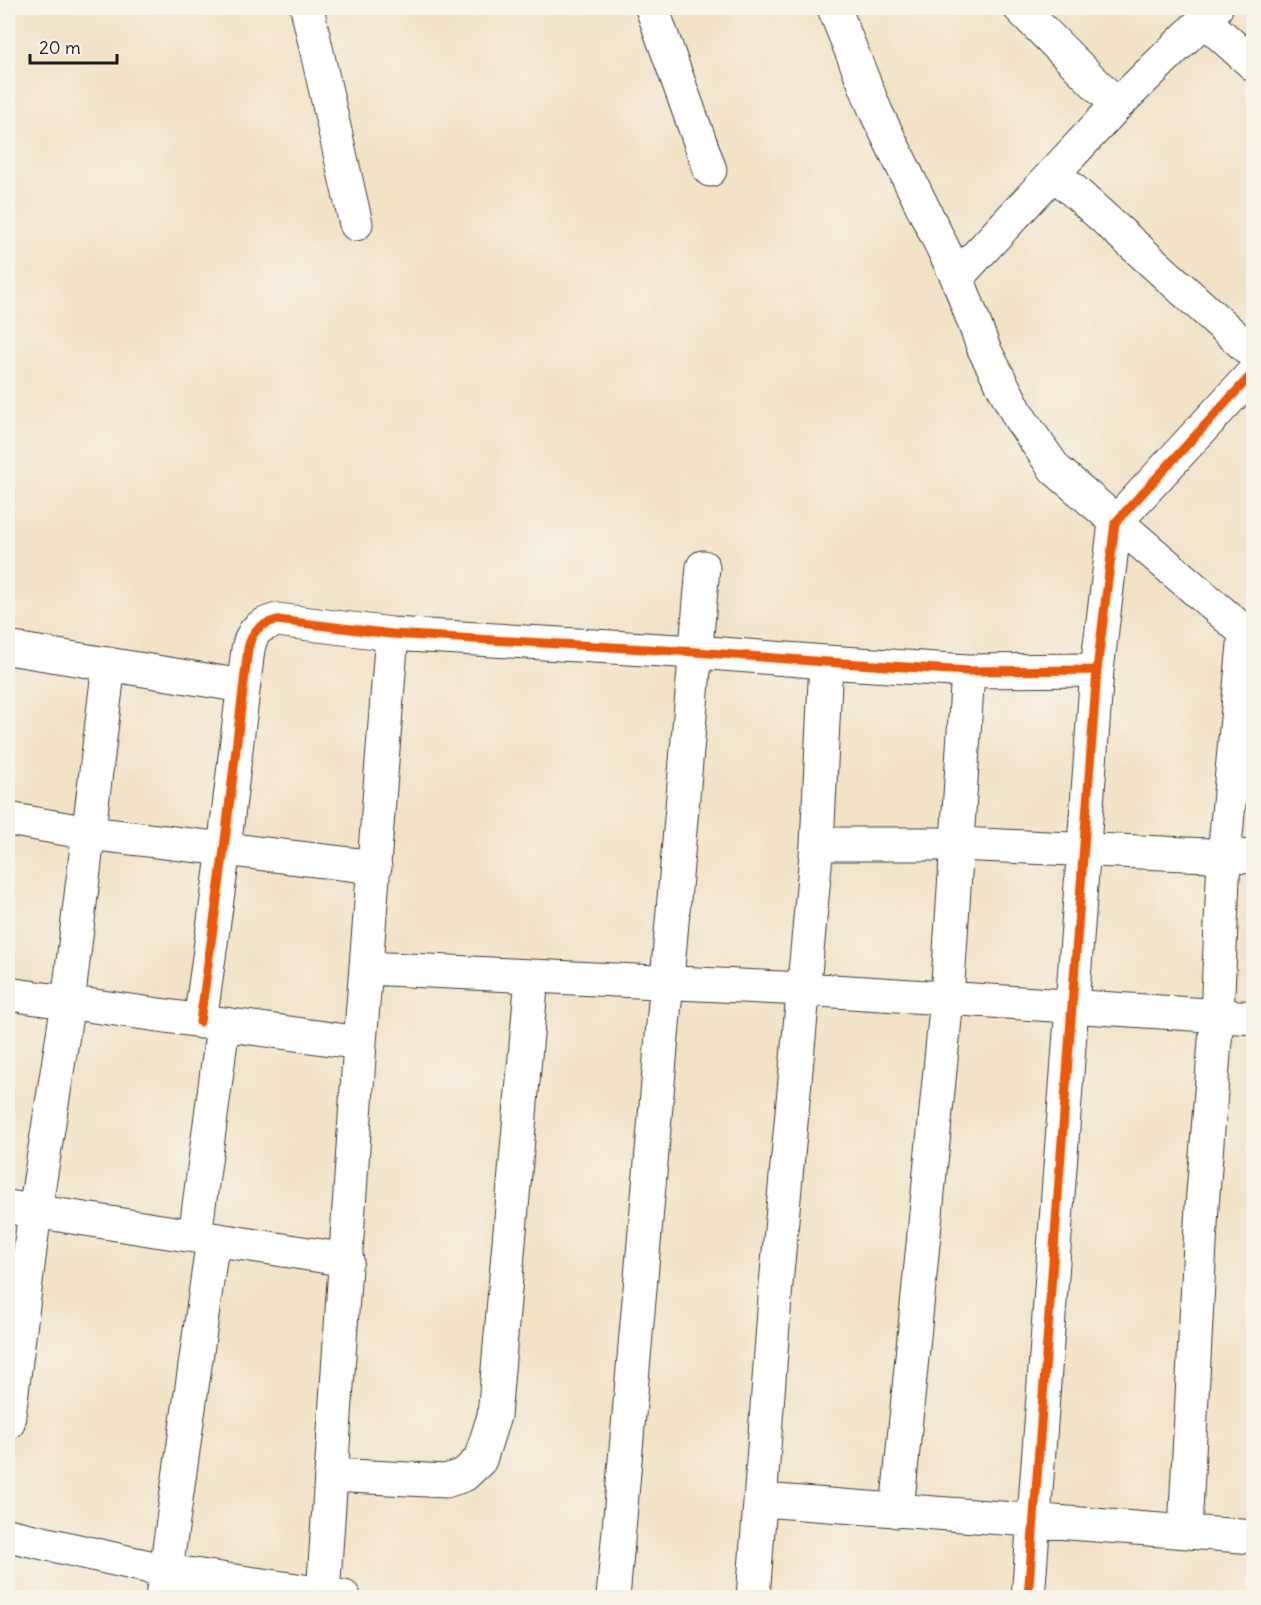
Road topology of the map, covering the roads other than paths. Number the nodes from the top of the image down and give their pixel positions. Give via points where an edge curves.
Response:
1 (307, 8) edge
2 (652, 8) edge
3 (834, 8) edge
4 (1020, 8) edge
5 (1210, 14) edge
6 (1254, 65) edge
7 (1117, 105) junction
8 (710, 170) dead end
9 (1054, 173) junction
10 (357, 224) dead end
11 (957, 277) junction
12 (1254, 354) edge
13 (1254, 372) edge
14 (1115, 523) junction
15 (703, 567) dead end
16 (392, 634) junction
17 (1249, 637) edge
18 (8, 648) edge
19 (696, 652) junction
20 (826, 662) junction
21 (110, 664) junction
22 (1097, 670) junction
23 (968, 671) junction
24 (243, 686) junction
25 (8, 819) edge
26 (89, 833) junction
27 (817, 844) junction
28 (957, 844) junction
29 (224, 849) junction
30 (1086, 849) junction
31 (1239, 857) edge
32 (375, 867) junction
33 (367, 968) junction
34 (532, 976) junction
35 (665, 984) junction
36 (803, 989) junction
37 (8, 994) edge
38 (947, 998) junction
39 (68, 1003) junction
40 (1073, 1007) junction
41 (1217, 1016) junction
42 (1254, 1018) edge
43 (211, 1024) junction
44 (360, 1043) junction
45 (21, 1209) edge
46 (204, 1238) junction
47 (347, 1260) junction
48 (9, 1409) edge
49 (332, 1475) junction
50 (762, 1500) junction
51 (897, 1511) junction
52 (1034, 1520) junction
53 (1185, 1530) junction
54 (8, 1535) edge
55 (1254, 1537) edge
56 (164, 1584) edge
57 (334, 1596) edge
58 (613, 1598) edge
59 (753, 1598) edge
60 (1028, 1598) edge

1 - 10 street
2 - 8 street
3 - 11 street via 876,112
4 - 7 street
5 - 6 street
5 - 7 street
7 - 9 street
9 - 11 street
9 - 12 street
11 - 14 street via 984,349 1019,417 1055,469
13 - 14 street
14 - 17 street
14 - 22 street
15 - 19 street
16 - 19 street
16 - 24 street via 322,623 277,620 260,625 251,634
16 - 32 street
17 - 31 street
18 - 21 street
19 - 20 street
19 - 35 street
20 - 23 street
20 - 27 street
21 - 24 street
21 - 26 street
22 - 23 street
22 - 30 street
23 - 28 street
24 - 29 street
25 - 26 street
26 - 29 street
26 - 39 street
27 - 28 street
27 - 36 street
28 - 30 street
28 - 38 street
29 - 32 street
29 - 43 street
30 - 31 street
30 - 40 street
31 - 41 street
32 - 33 street
33 - 34 street
33 - 44 street
34 - 35 street
34 - 49 street via 494,1416 480,1460 464,1475 446,1481
35 - 36 street
35 - 58 street
36 - 38 street
36 - 50 street via 776,1284
37 - 39 street
38 - 40 street
38 - 51 street
39 - 43 street
39 - 45 street
40 - 41 street
40 - 52 street
41 - 42 street
41 - 53 street via 1202,1206
43 - 44 street
43 - 46 street
44 - 47 street
45 - 46 street
45 - 48 street
46 - 47 street
46 - 56 street
47 - 49 street
49 - 57 street
50 - 51 street
50 - 59 street
51 - 52 street
52 - 53 street
52 - 60 street
53 - 55 street
54 - 56 street
56 - 57 street

